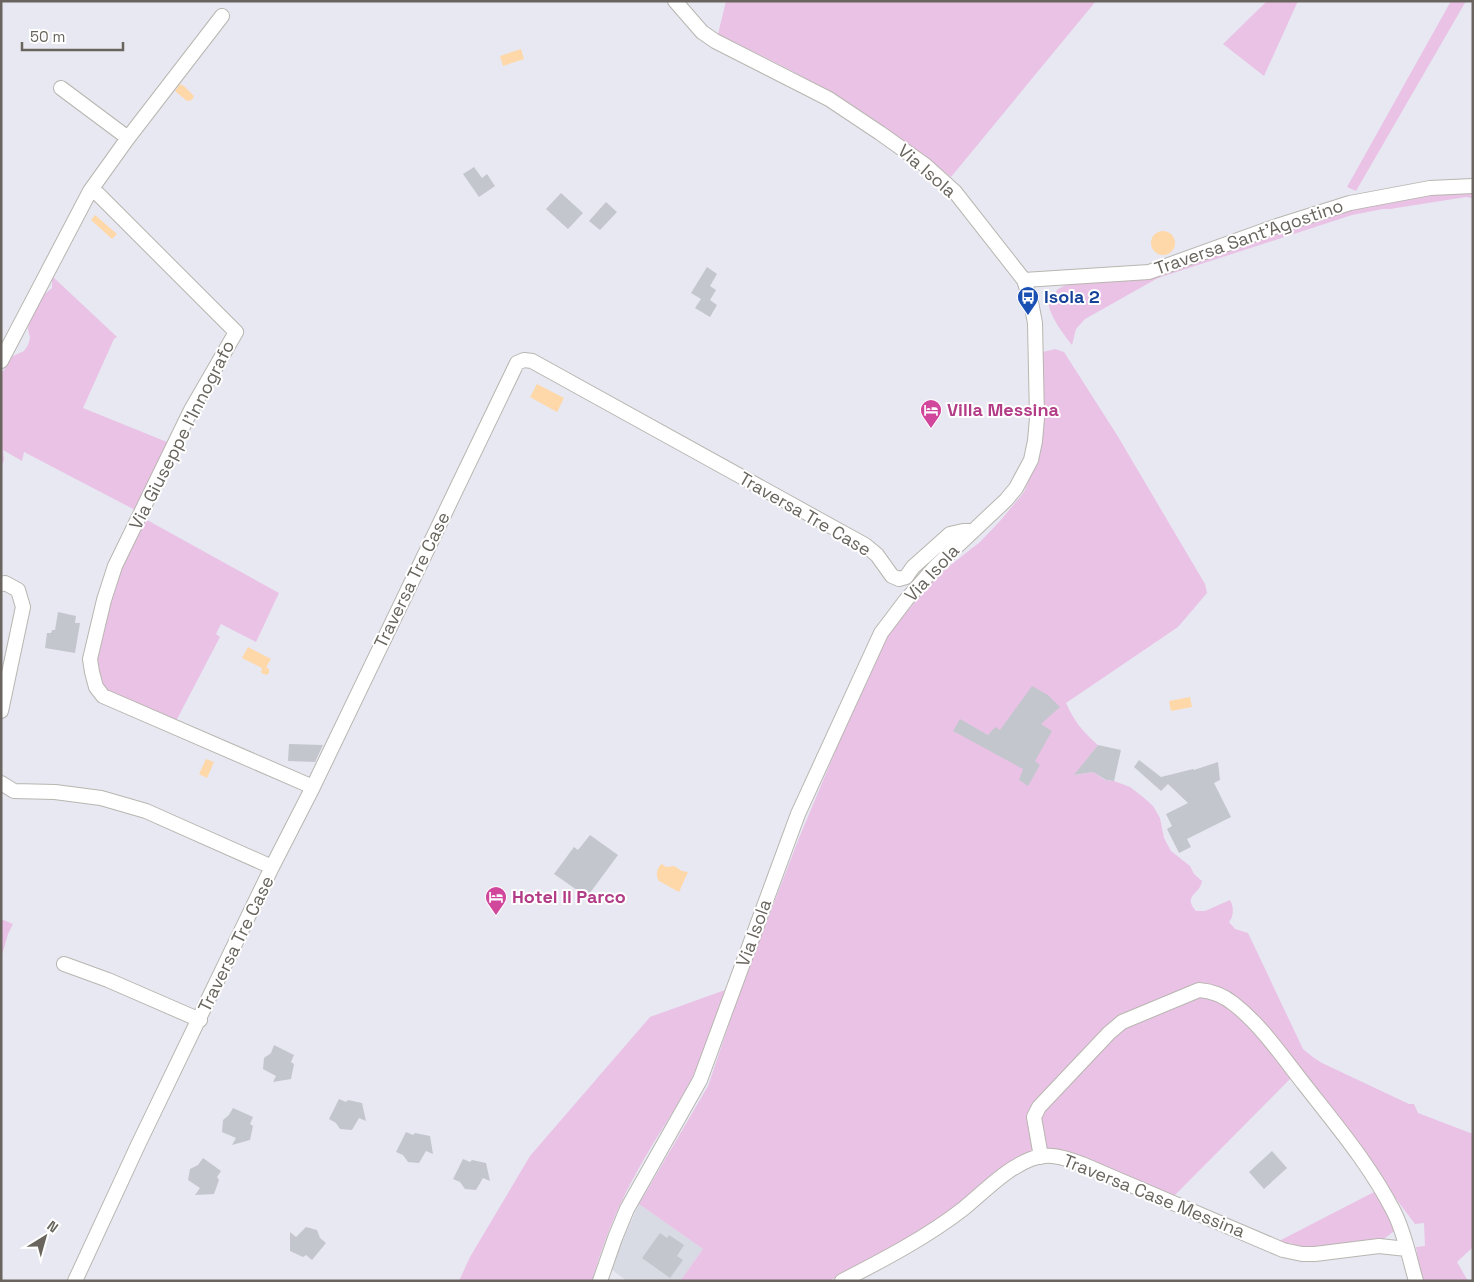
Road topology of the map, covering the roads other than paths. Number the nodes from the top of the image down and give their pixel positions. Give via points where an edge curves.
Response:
1 (676, 1) edge
2 (222, 16) dead end
3 (61, 88) dead end
4 (128, 138) junction
5 (1473, 186) edge
6 (90, 192) junction
7 (1024, 280) junction
8 (1, 361) edge
9 (973, 531) junction
10 (1, 584) edge
11 (1, 711) edge
12 (1, 783) edge
13 (313, 787) junction
14 (272, 867) junction
15 (64, 964) dead end
16 (200, 1020) junction
17 (1041, 1157) junction
18 (1407, 1249) junction
19 (75, 1281) edge
20 (600, 1281) edge
21 (842, 1281) edge
22 (1416, 1281) edge

1 - 7 street, Via Isola via 702,32 715,41 829,99 925,165 955,192
2 - 4 street
3 - 4 street
4 - 6 street
5 - 7 street, Traversa Sant'Agostino via 1430,188 1350,203 1149,272
6 - 8 street
6 - 13 street, Via Giuseppe l'Innografo via 98,194 236,332 191,410 115,566 90,659 96,686 103,696
7 - 9 street, Via Isola via 1035,323 1035,442 1031,460 1016,488
9 - 13 street, Traversa Tre Case via 950,534 906,577 899,579 892,576 865,545 532,361 524,360 517,363
9 - 20 street, Via Isola via 935,567 882,633 798,814 700,1080 627,1209
10 - 11 street via 18,590 23,607
12 - 14 street via 14,791 101,798 146,811
13 - 14 street, Traversa Tre Case
14 - 16 street, Traversa Tre Case
15 - 16 street
16 - 19 street, Traversa Tre Case
17 - 18 street, Traversa Case Messina via 1059,1156 1082,1164 1283,1250 1315,1254 1378,1246
17 - 18 street via 1034,1117 1039,1106 1109,1033 1122,1022 1199,990 1209,991 1232,1003 1252,1021 1362,1159 1393,1210
17 - 21 street, Traversa Case Messina via 1009,1172 927,1234
18 - 22 street

